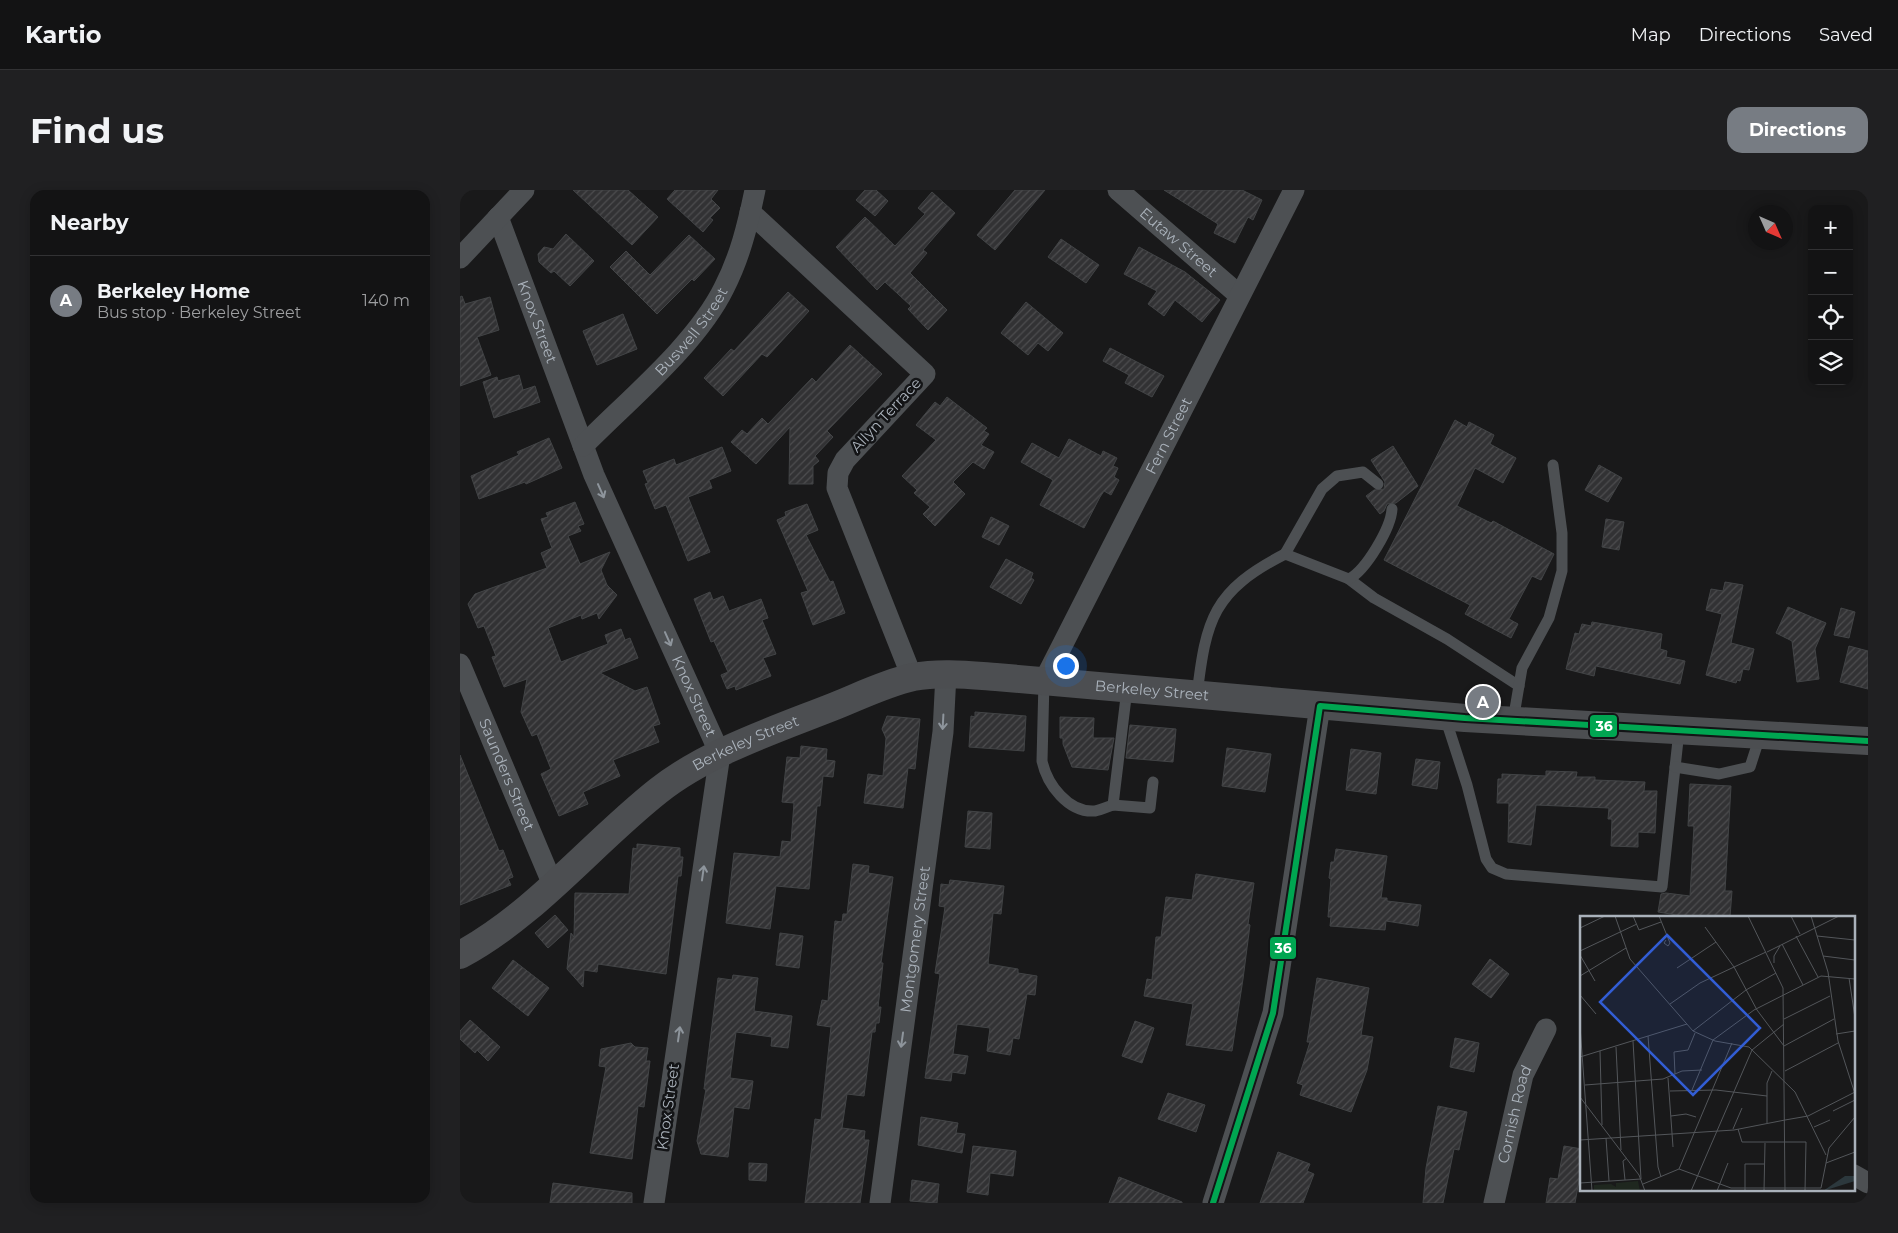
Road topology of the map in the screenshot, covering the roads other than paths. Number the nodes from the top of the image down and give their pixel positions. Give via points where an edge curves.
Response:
1 (524, 190) edge
2 (755, 190) edge
3 (1118, 190) edge
4 (1294, 190) edge
5 (750, 212) junction
6 (498, 217) junction
7 (460, 258) edge
8 (1239, 295) junction
9 (583, 446) junction
10 (1553, 465) dead end
11 (1378, 484) dead end
12 (1392, 508) dead end
13 (1285, 554) junction
14 (1349, 578) junction
15 (460, 664) edge
16 (946, 674) junction
17 (912, 678) junction
18 (1044, 681) junction
19 (1519, 686) junction
20 (1127, 689) junction
21 (1197, 696) junction
22 (1320, 706) junction
23 (1445, 717) junction
24 (1514, 721) junction
25 (1679, 731) junction
26 (1760, 736) junction
27 (1868, 741) edge
28 (720, 754) junction
29 (1675, 767) junction
30 (1153, 782) dead end
31 (1113, 805) junction
32 (553, 884) junction
33 (460, 955) edge
34 (1546, 1029) dead end
35 (1856, 1177) edge
36 (1868, 1183) edge
37 (654, 1203) edge
38 (880, 1203) edge
39 (1213, 1203) edge
40 (1494, 1203) edge

1 - 6 street
2 - 5 street, Buswell Street
3 - 8 street, Eutaw Street
4 - 8 street, Fern Street
5 - 9 street, Buswell Street via 742,246 724,289 694,335
5 - 17 street, Allyn Terrace via 925,374 845,460 838,472 837,488
6 - 7 street
6 - 9 street, Knox Street
8 - 18 street, Fern Street
9 -> 28 street, Knox Street
10 - 19 lane via 1562,533 1562,571 1549,618 1522,668
11 - 13 lane via 1363,472 1337,476 1322,489
12 - 14 lane via 1392,519 1379,542 1356,575
13 - 14 lane
13 - 21 lane via 1237,584 1222,601 1203,644
14 - 19 lane via 1374,598 1447,639
15 - 32 street, Saunders Street
16 - 17 street, Berkeley Street
16 - 18 street, Berkeley Street
16 -> 38 street, Montgomery Street via 943,732
17 - 28 street, Berkeley Street via 798,720
18 - 20 street, Berkeley Street
18 - 31 lane via 1042,761 1045,774 1071,805 1096,811
19 - 24 lane
20 - 21 street, Berkeley Street
20 - 31 lane
21 - 22 street, Berkeley Street
22 - 23 street, Berkeley Street
22 - 39 street via 1273,1014
23 - 24 street, Berkeley Street
23 - 29 lane via 1486,859 1492,868 1506,874 1662,887
24 - 25 street, Berkeley Street
25 - 26 street, Berkeley Street
25 - 29 lane
26 - 27 street, Berkeley Street
26 - 29 lane via 1750,768 1719,774
28 - 32 street, Berkeley Street via 658,790
37 -> 28 street, Knox Street
30 - 31 lane via 1150,808
32 - 33 street, Berkeley Street via 512,922
34 - 40 street, Cornish Road via 1523,1076
35 - 36 street

